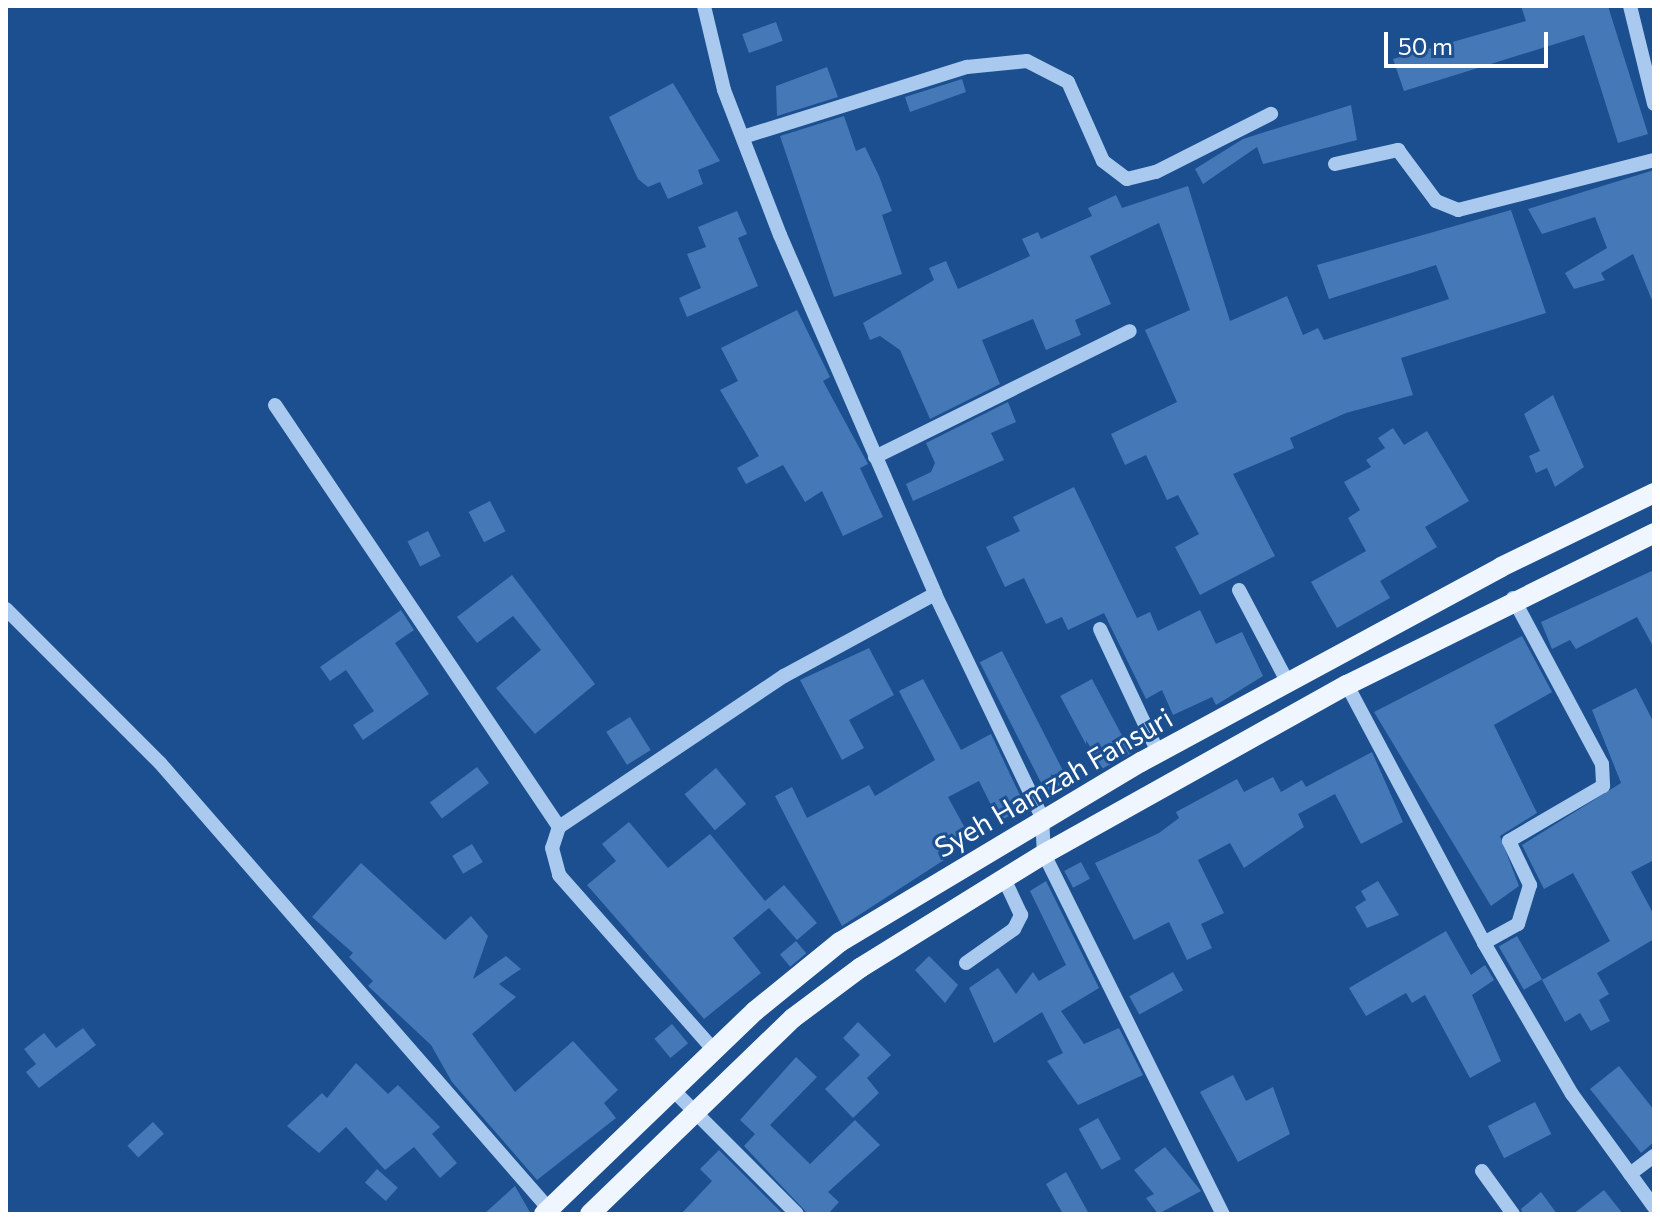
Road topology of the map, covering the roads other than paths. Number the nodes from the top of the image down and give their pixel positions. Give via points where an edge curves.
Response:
1 (704, 6) edge
2 (1630, 6) edge
3 (1654, 104) edge
4 (1271, 114) dead end
5 (743, 137) junction
6 (1654, 160) edge
7 (1335, 164) dead end
8 (1130, 331) dead end
9 (275, 405) dead end
10 (875, 457) junction
11 (1654, 493) edge
12 (1654, 533) edge
13 (1239, 590) dead end
14 (935, 594) junction
15 (1513, 598) junction
16 (6, 609) edge
17 (1100, 629) dead end
18 (1287, 681) junction
19 (1347, 685) junction
20 (1158, 752) junction
21 (1042, 817) junction
22 (559, 827) junction
23 (1044, 854) junction
24 (1004, 879) junction
25 (1484, 943) junction
26 (966, 963) dead end
27 (714, 1050) junction
28 (673, 1090) junction
29 (693, 1115) junction
30 (1654, 1156) edge
31 (1482, 1171) dead end
32 (1630, 1174) junction
33 (1654, 1207) edge
34 (547, 1212) edge
35 (590, 1214) edge
36 (797, 1214) edge
37 (1223, 1214) edge
38 (1513, 1214) edge

1 - 5 street
2 - 3 street
4 - 5 street via 1127,179 1103,161 1068,82 1027,61 967,67
5 - 10 street
6 - 7 street via 1458,210 1436,201 1398,150
8 - 10 street
9 - 22 street
10 - 14 street
11 - 18 main road, Syeh Hamzah Fansuri
12 - 15 main road, Syeh Hamzah Fansuri
13 - 18 street
14 - 21 street
14 - 22 street via 784,676
15 - 19 main road, Syeh Hamzah Fansuri
15 - 25 street via 1602,764 1603,786 1509,841 1530,885 1518,924
16 - 34 street via 160,763
17 - 20 street
18 - 20 main road, Syeh Hamzah Fansuri
19 - 23 main road, Syeh Hamzah Fansuri
19 - 25 street
20 - 21 main road, Syeh Hamzah Fansuri
21 - 23 street
21 - 27 main road, Syeh Hamzah Fansuri via 840,942
22 - 27 street via 552,860 559,875
23 - 24 main road, Syeh Hamzah Fansuri
23 - 37 street
24 - 26 street via 1021,915 1014,929
24 - 29 main road, Syeh Hamzah Fansuri via 793,1018
25 - 32 street via 1572,1094
27 - 28 main road, Syeh Hamzah Fansuri
28 - 29 street
28 - 34 main road, Syeh Hamzah Fansuri
29 - 35 main road, Syeh Hamzah Fansuri
29 - 36 street
30 - 32 street
31 - 38 street
32 - 33 street

